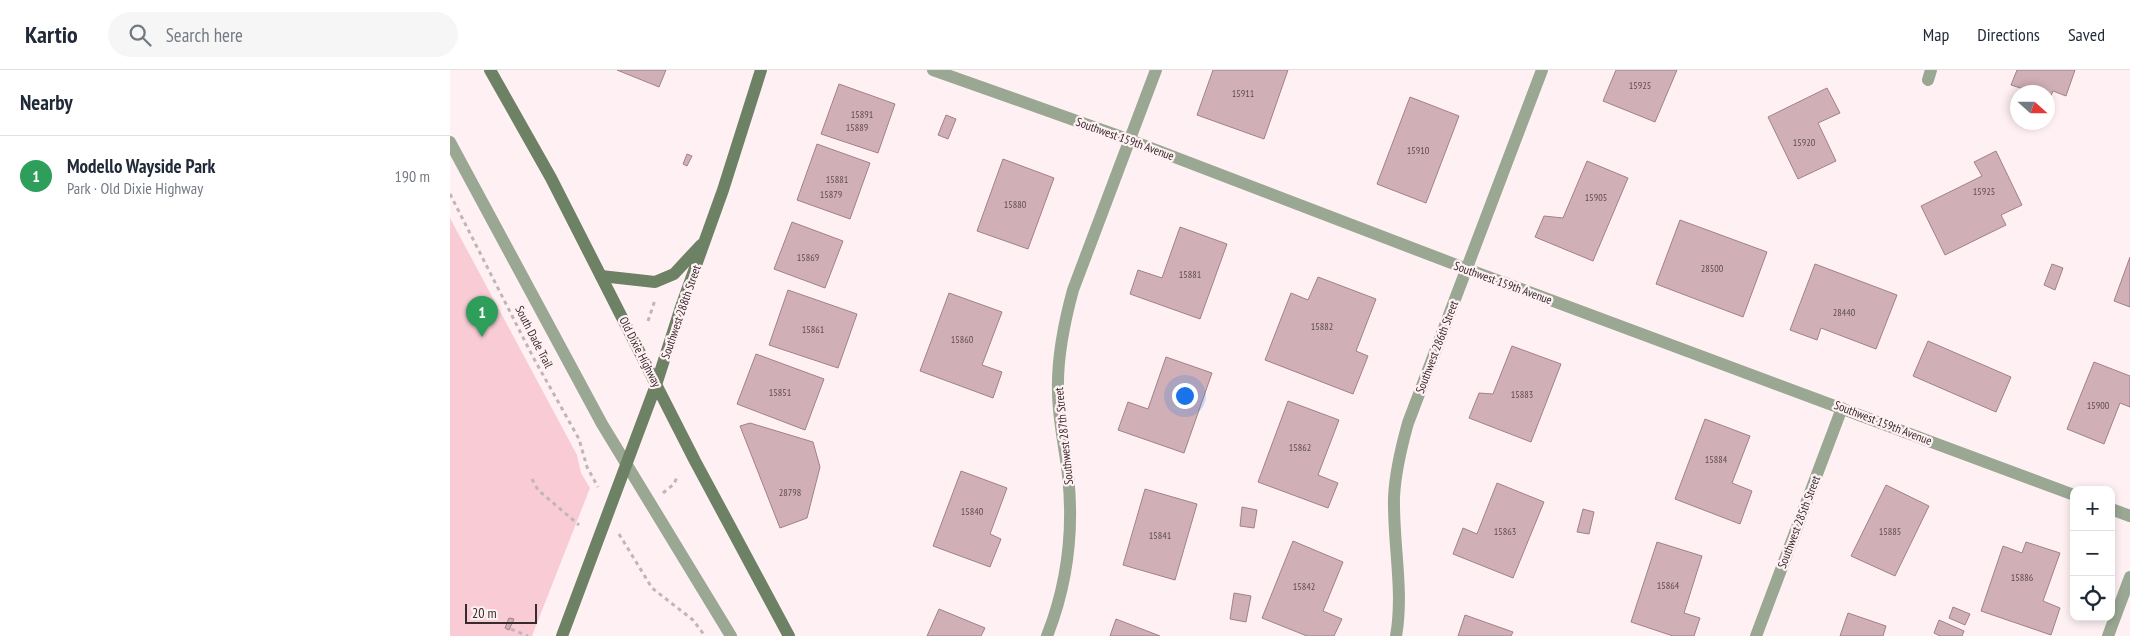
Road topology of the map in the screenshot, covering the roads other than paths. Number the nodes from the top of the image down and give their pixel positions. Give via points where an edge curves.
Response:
1 (490, 70) edge
2 (761, 70) edge
3 (933, 70) edge
4 (1156, 70) edge
5 (1542, 70) edge
6 (1130, 140) junction
7 (450, 142) edge
8 (706, 239) junction
9 (1467, 269) junction
10 (601, 276) junction
11 (656, 385) junction
12 (1842, 408) junction
13 (627, 465) junction
14 (2070, 494) edge
15 (2115, 510) edge
16 (2130, 516) edge
17 (2130, 577) edge
18 (562, 636) edge
19 (731, 636) edge
20 (789, 636) edge
21 (1047, 636) edge
22 (1396, 636) edge
23 (1756, 636) edge
24 (2108, 636) edge

1 - 10 street, Old Dixie Highway via 552,178
2 - 8 street, Southwest 288th Street
3 - 6 street, Southwest 159th Avenue
4 - 6 street, Southwest 287th Street
5 - 9 street, Southwest 286th Street
6 - 9 street, Southwest 159th Avenue
6 - 21 street, Southwest 287th Street via 1073,290 1065,320 1058,391 1071,510 1070,543 1059,606
7 - 13 street
8 - 10 street via 674,274 656,282
8 - 11 street, Southwest 288th Street
9 - 12 street, Southwest 159th Avenue
9 - 22 street, Southwest 286th Street via 1408,423 1398,458 1394,498 1398,590
10 - 11 street, Old Dixie Highway
11 - 13 street, Southwest 288th Street
11 - 20 street, Old Dixie Highway
12 - 14 street, Southwest 159th Avenue
12 - 23 street, Southwest 285th Street
13 - 18 street, Southwest 288th Street
13 - 19 street
15 - 16 street
17 - 24 street

